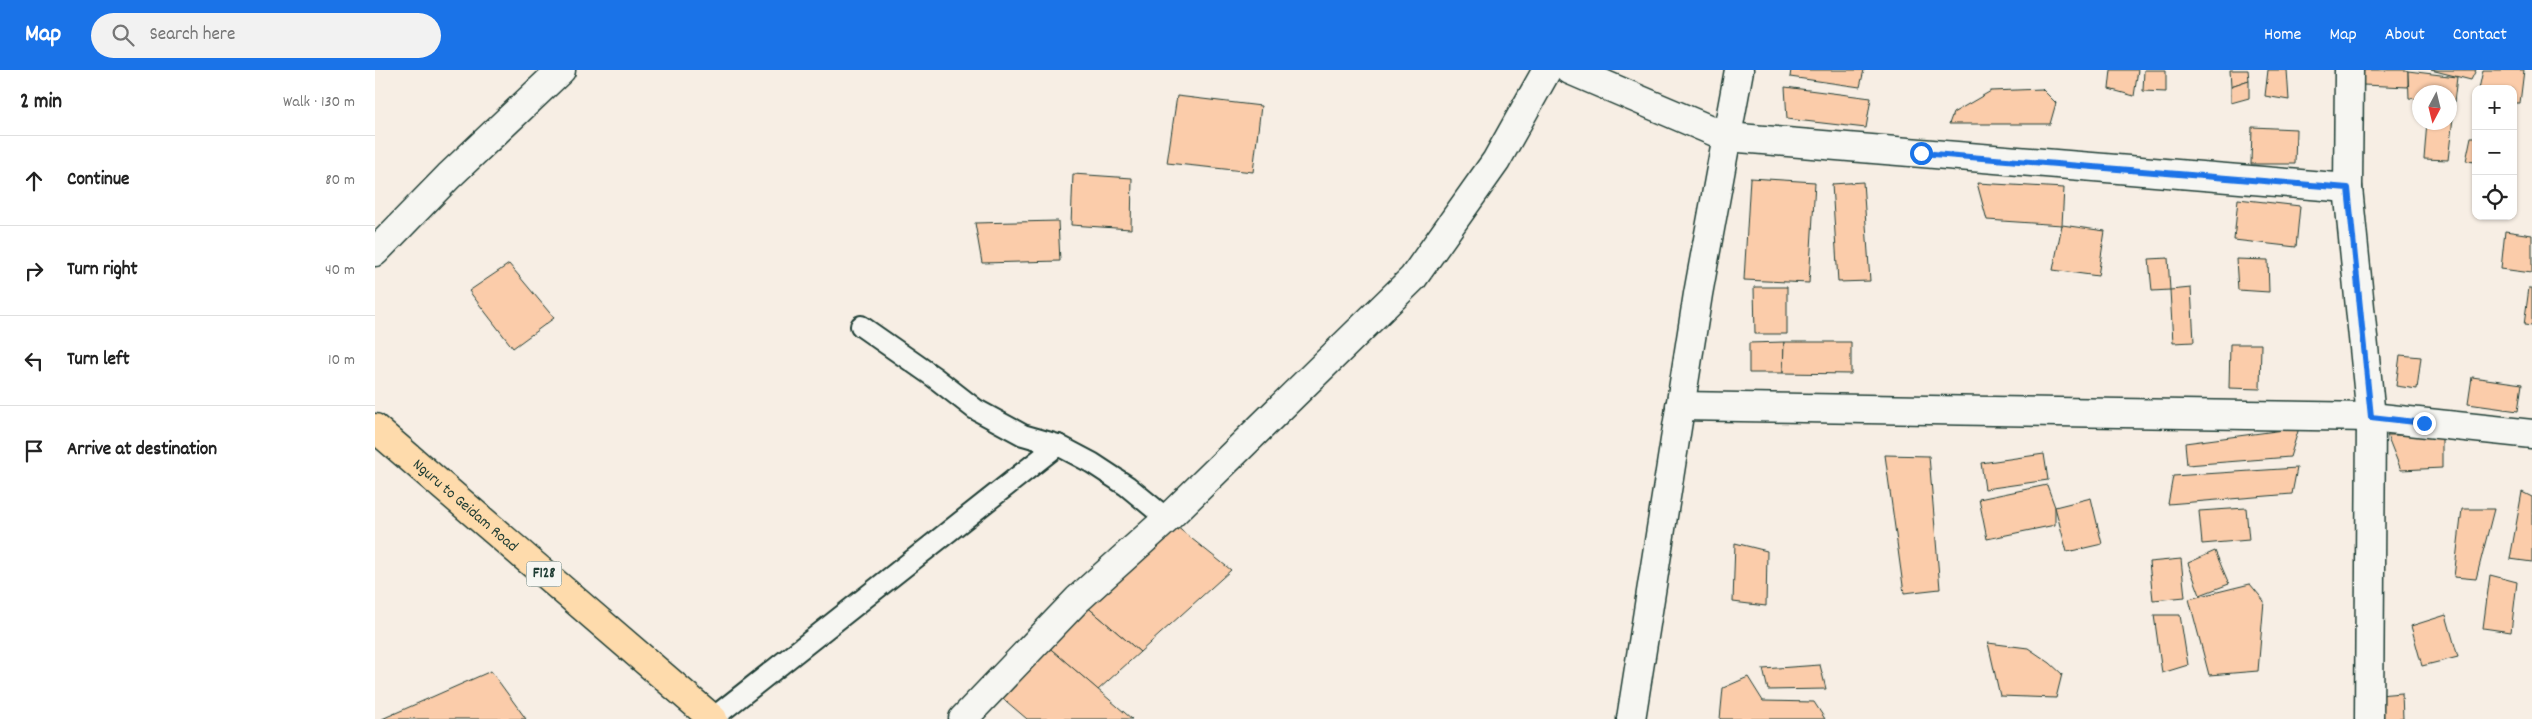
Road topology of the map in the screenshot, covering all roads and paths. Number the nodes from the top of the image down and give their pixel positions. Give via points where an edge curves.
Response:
1 (561, 70) edge
2 (1547, 70) edge
3 (1570, 70) edge
4 (1739, 70) edge
5 (2349, 70) edge
6 (1727, 137) junction
7 (2348, 188) junction
8 (375, 252) edge
9 (861, 326) dead end
10 (1681, 406) junction
11 (2371, 417) junction
12 (375, 428) edge
13 (2532, 434) edge
14 (1057, 445) junction
15 (1167, 519) junction
16 (713, 719) edge
17 (963, 719) edge
18 (1631, 719) edge
19 (2369, 719) edge

1 - 8 street via 449,176
2 - 15 street via 1496,161 1413,278
3 - 6 street
4 - 6 street
5 - 7 street
6 - 7 street
6 - 10 street
7 - 11 street
9 - 14 lane via 975,409 1023,435
10 - 11 street
10 - 18 street
11 - 13 street
11 - 19 street
12 - 16 main road, Nguru to Geidam Road / F128
14 - 15 lane via 1093,463
14 - 16 lane
15 - 17 street via 1078,598

